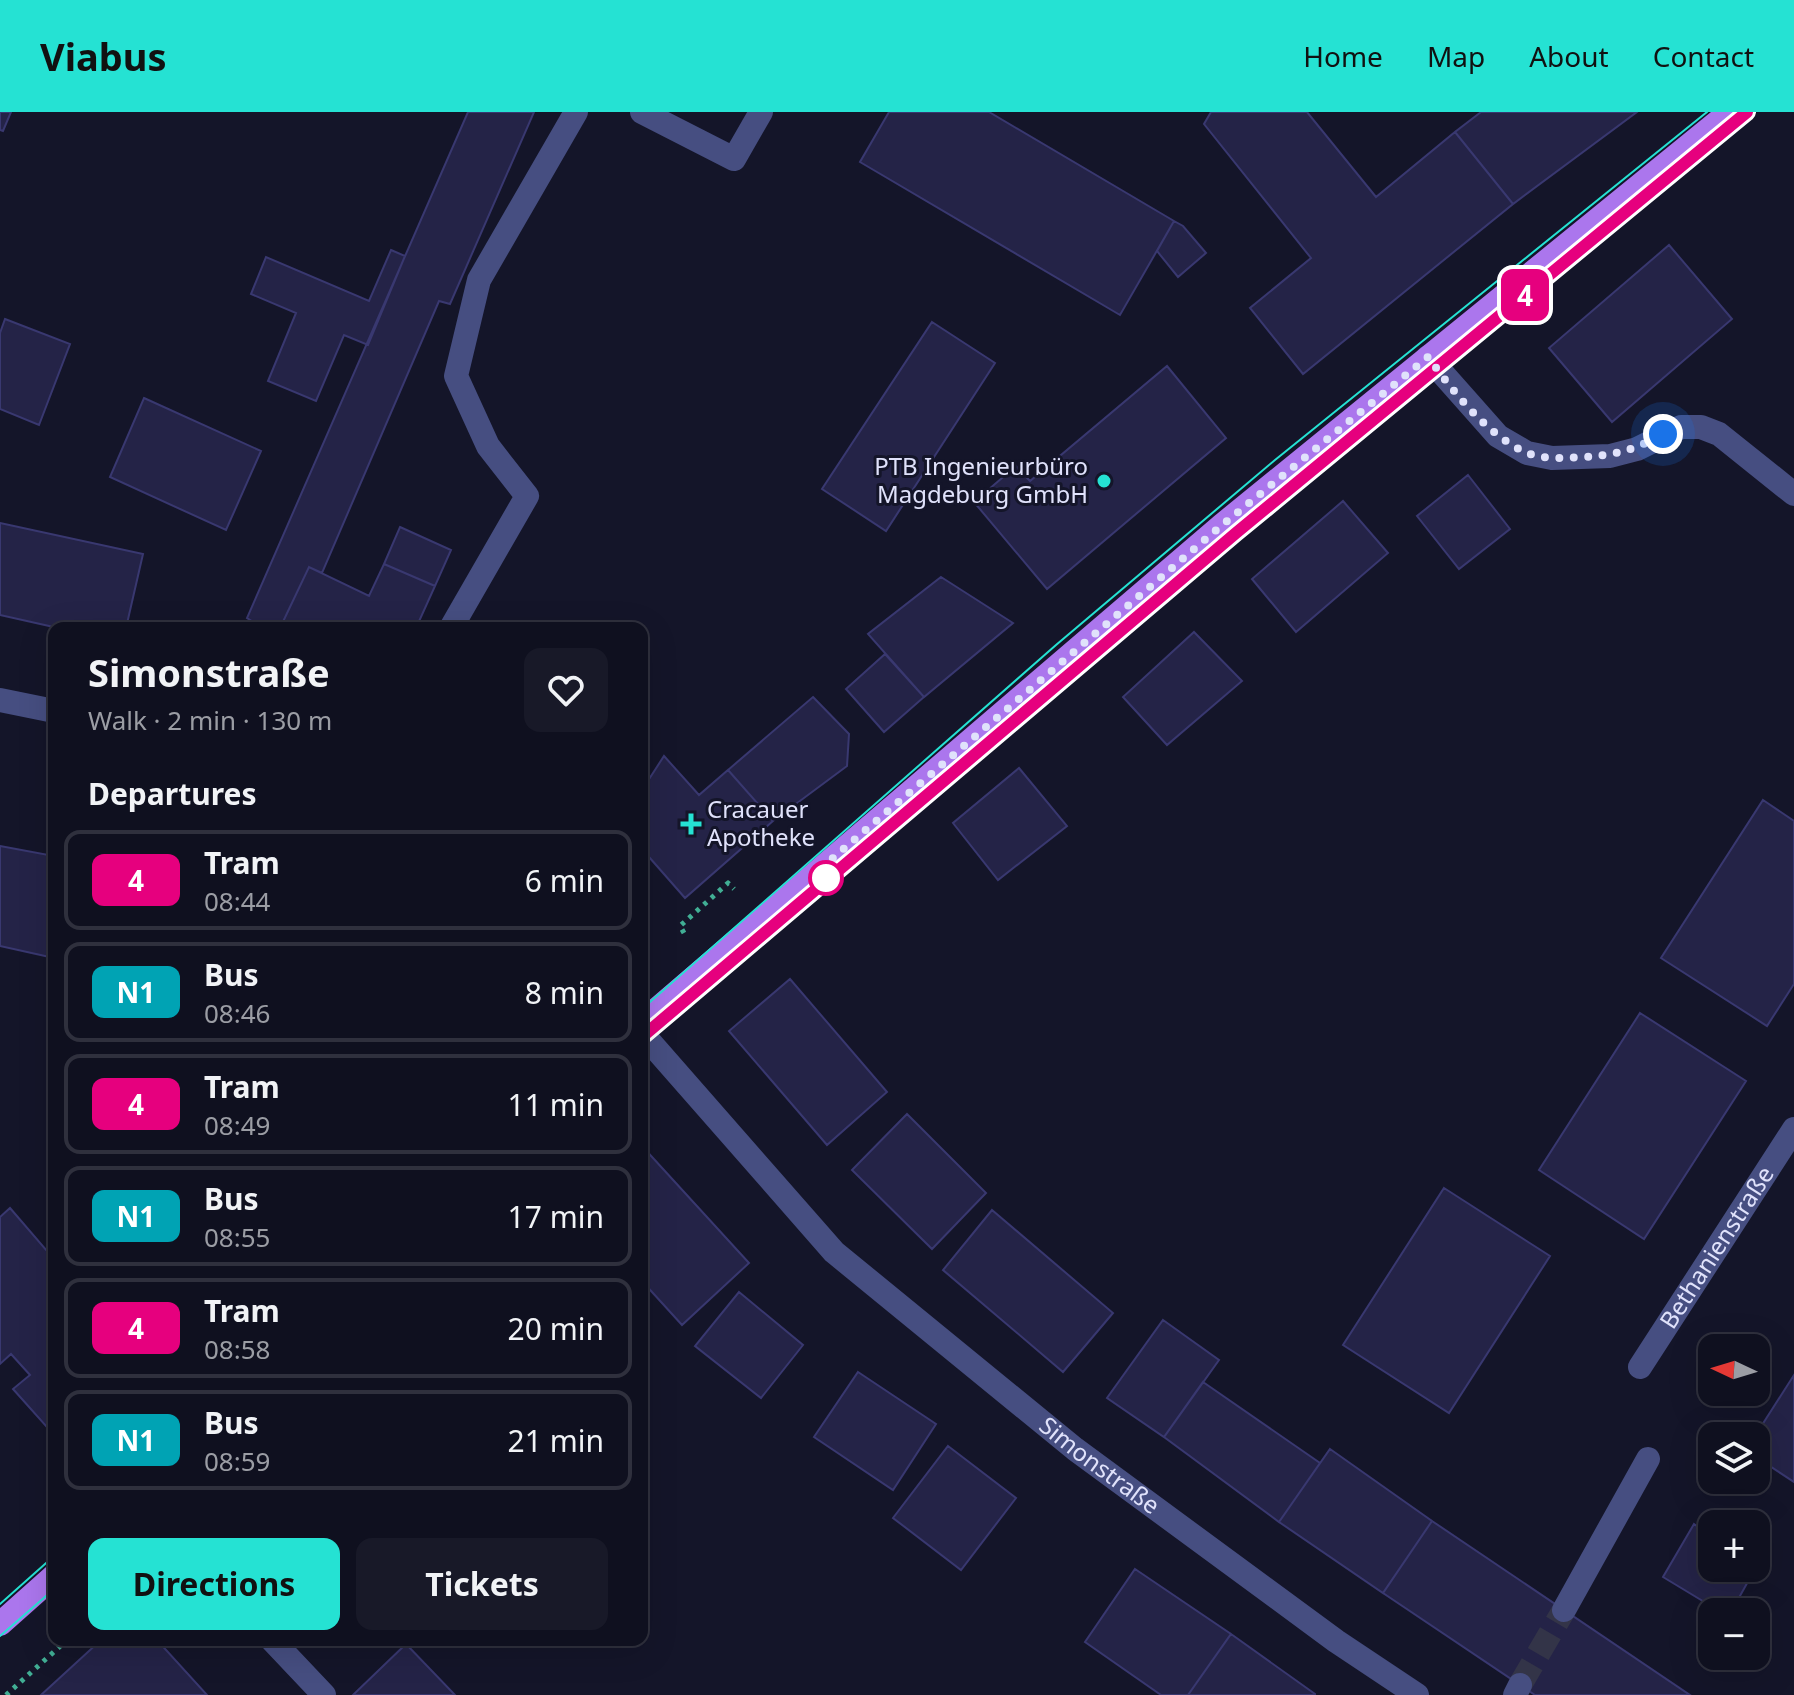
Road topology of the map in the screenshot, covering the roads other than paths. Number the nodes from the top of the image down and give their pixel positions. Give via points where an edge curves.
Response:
1 (576, 112) edge
2 (642, 112) edge
3 (761, 112) edge
4 (1730, 112) edge
5 (1428, 357) junction
6 (1794, 494) edge
7 (454, 622) edge
8 (0, 700) edge
9 (48, 710) edge
10 (648, 1017) edge
11 (648, 1040) edge
12 (1794, 1129) edge
13 (1640, 1367) dead end
14 (1648, 1459) dead end
15 (48, 1581) edge
16 (1564, 1610) tunnel mouth
17 (0, 1624) edge
18 (278, 1646) edge
19 (324, 1695) edge
20 (1417, 1695) edge

1 - 7 street via 479,280 456,376 488,446 527,496
2 - 3 street via 734,159
4 - 5 main road
5 - 6 street via 1498,436 1527,453 1552,458 1610,456 1681,427 1701,427 1719,434
5 - 10 main road via 1221,526
8 - 9 street
11 - 20 street, Simonstraße via 834,1252 1075,1449
12 - 13 street, Bethanienstraße
14 - 16 street
15 - 17 main road
18 - 19 street

